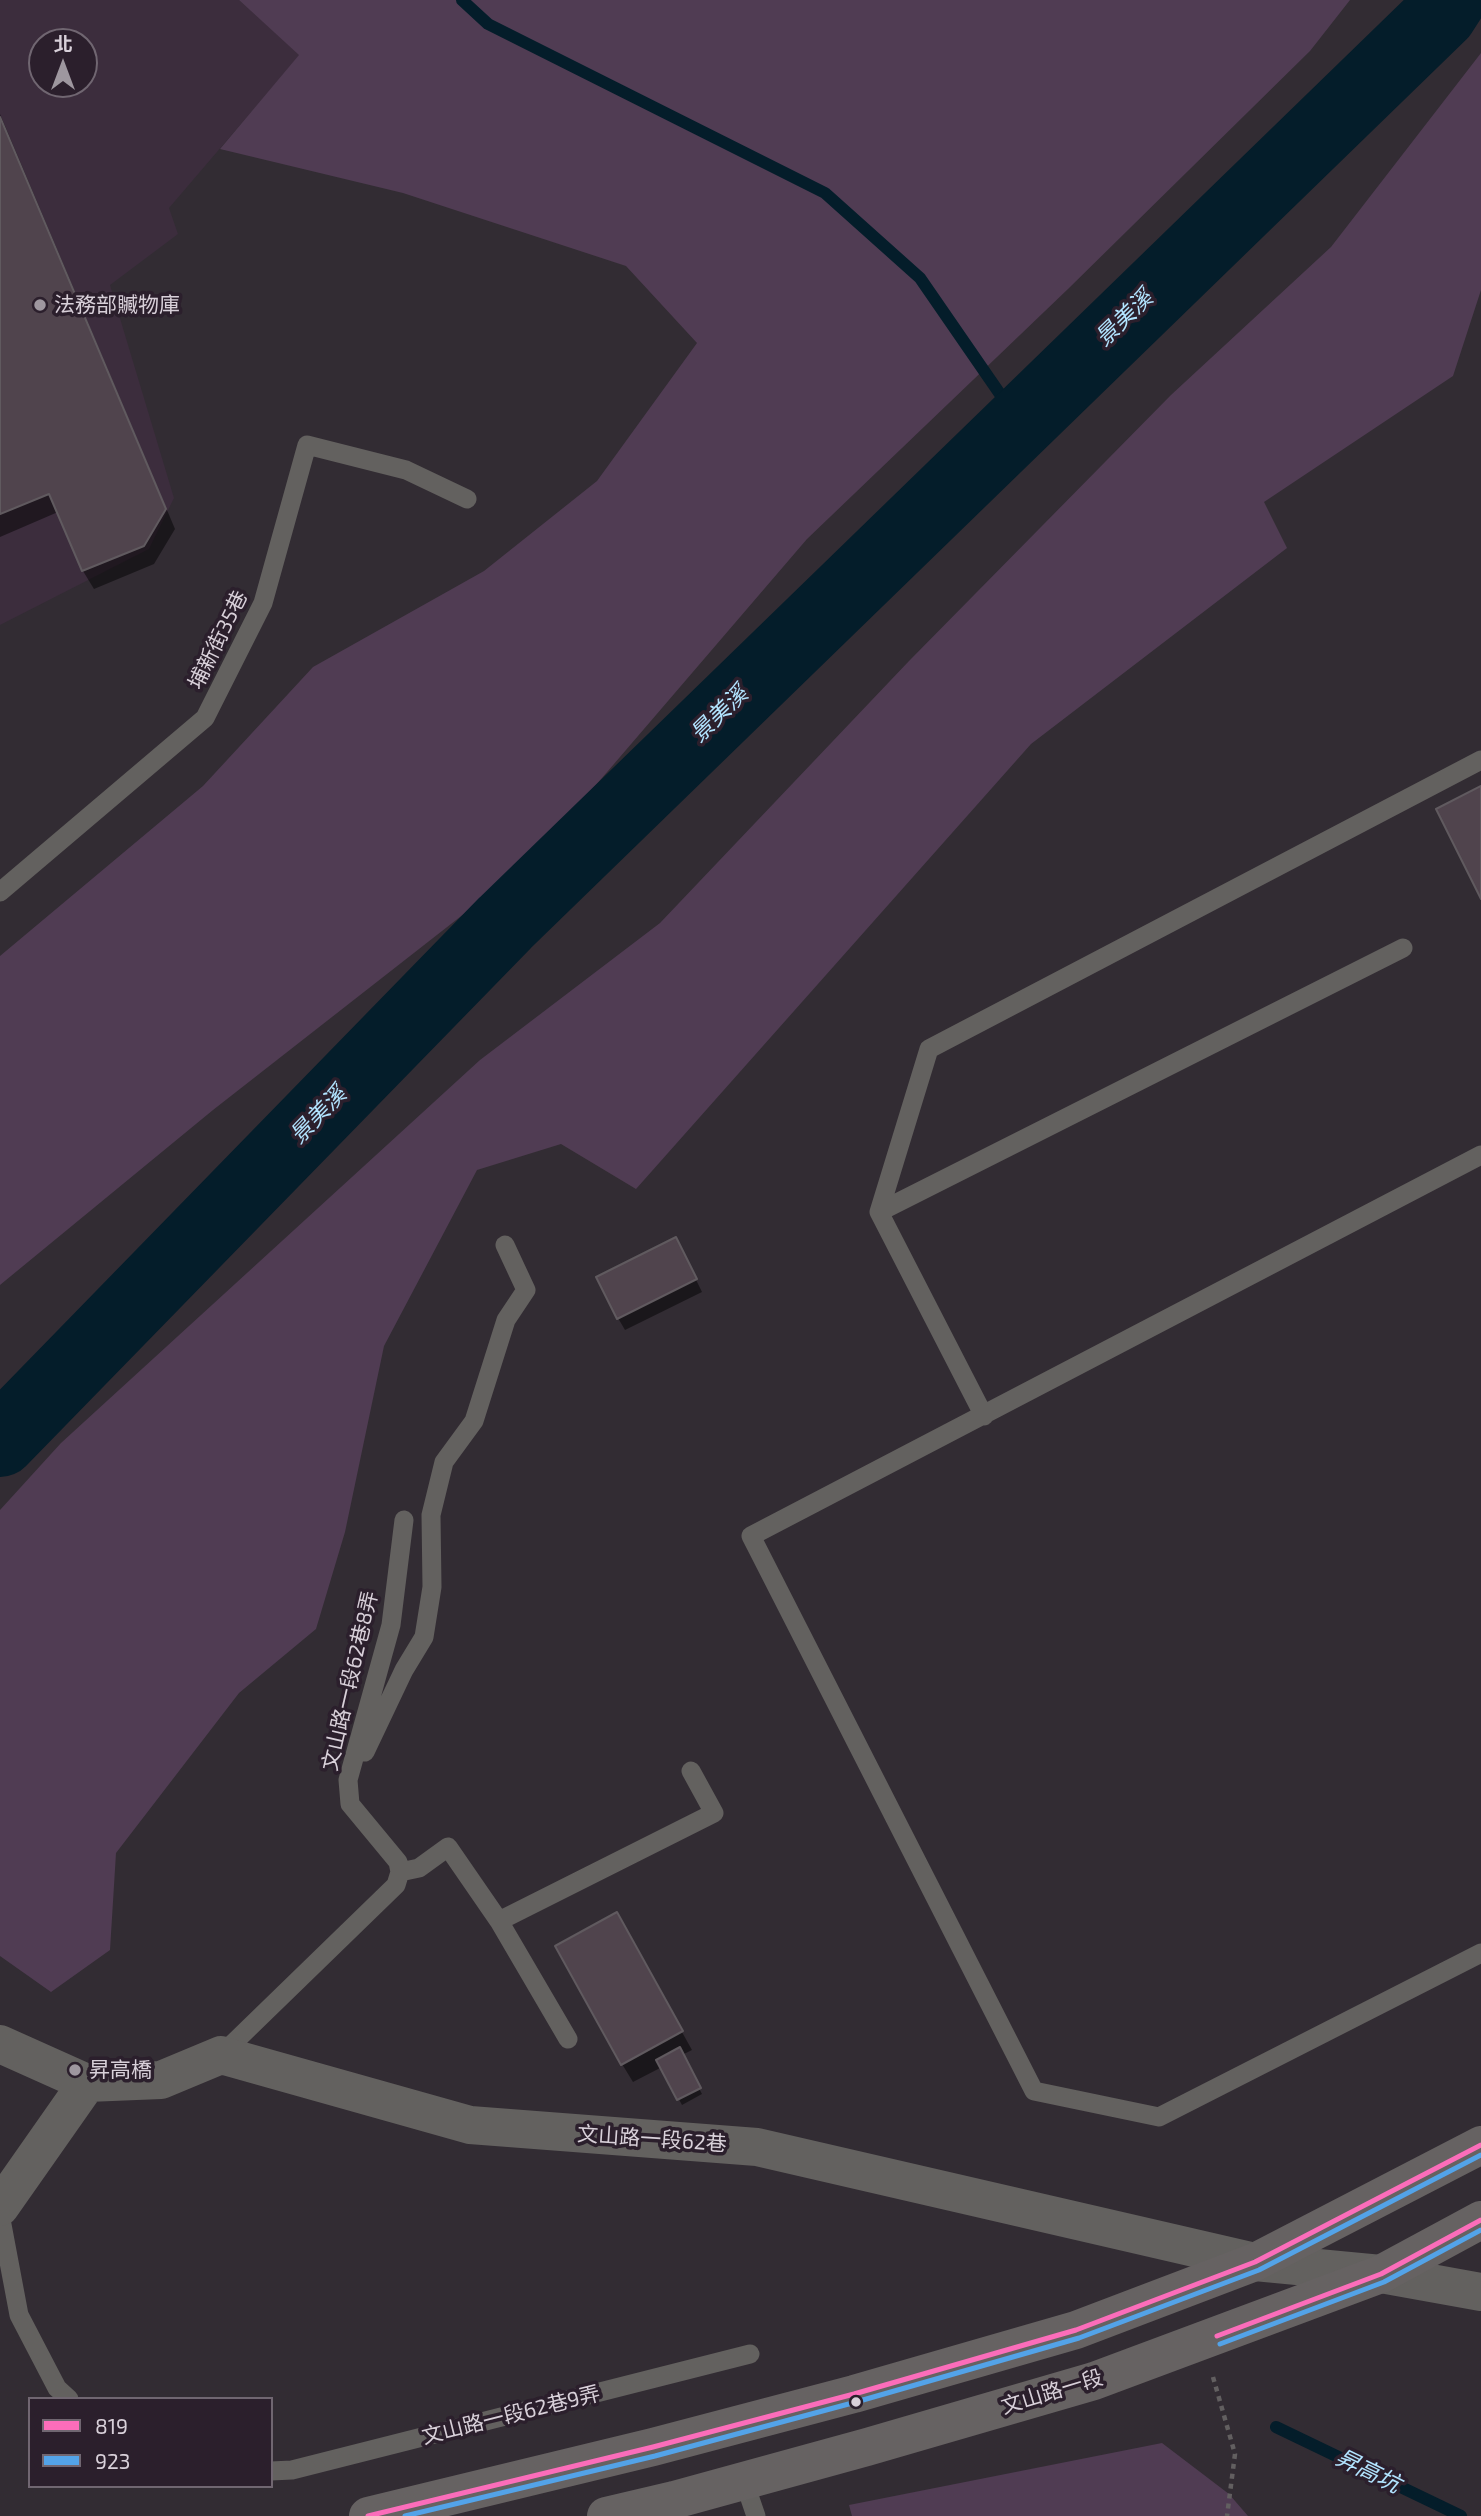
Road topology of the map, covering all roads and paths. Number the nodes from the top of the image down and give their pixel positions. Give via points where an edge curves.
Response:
1 (467, 499) dead end
2 (1481, 760) edge
3 (0, 892) edge
4 (1403, 948) dead end
5 (1481, 1155) edge
6 (879, 1212) junction
7 (505, 1245) dead end
8 (984, 1416) junction
9 (404, 1520) dead end
10 (691, 1771) dead end
11 (348, 1780) junction
12 (400, 1872) junction
13 (499, 1920) junction
14 (1481, 1953) edge
15 (568, 2039) dead end
16 (0, 2044) edge
17 (221, 2055) junction
18 (70, 2076) junction
19 (1481, 2144) edge
20 (0, 2207) edge
21 (0, 2214) edge
22 (1481, 2220) edge
23 (1255, 2262) junction
24 (1381, 2274) junction
25 (1481, 2292) edge
26 (1213, 2337) junction
27 (750, 2354) dead end
28 (67, 2397) edge
29 (273, 2471) edge
30 (744, 2481) junction
31 (368, 2516) edge
32 (606, 2516) edge
33 (757, 2516) edge
34 (1227, 2516) edge

1 - 3 lane, 埔新街35巷 via 406,470 307,445 263,603 205,718
2 - 6 lane via 929,1049
4 - 6 lane
5 - 8 lane
6 - 8 lane
7 - 11 lane via 526,1290 506,1320 474,1421 444,1462 431,1515 432,1587 424,1637
8 - 14 lane via 751,1536 1034,2091 1159,2116
9 - 11 lane, 文山路一段62巷8弄 via 391,1625
10 - 13 lane via 714,1813
11 - 12 lane, 文山路一段62巷8弄 via 349,1804 398,1862
12 - 13 lane via 419,1868 448,1847
12 - 17 lane via 396,1885
13 - 15 lane
16 - 18 street
17 - 18 street via 161,2080
17 - 23 street, 文山路一段62巷 via 470,2125 757,2147
18 - 20 street
19 - 23 main road
21 - 28 lane via 19,2315 57,2388
22 - 24 main road, 文山路一段
23 - 24 street, 文山路一段62巷
23 - 31 main road via 1063,2334 774,2415
24 - 25 street, 文山路一段62巷
24 - 26 main road, 文山路一段
26 - 30 main road, 文山路一段 via 1094,2381
26 - 34 path via 1213,2376 1236,2454
27 - 29 lane, 文山路一段62巷9弄 via 292,2470
30 - 32 main road, 文山路一段
30 - 33 lane

